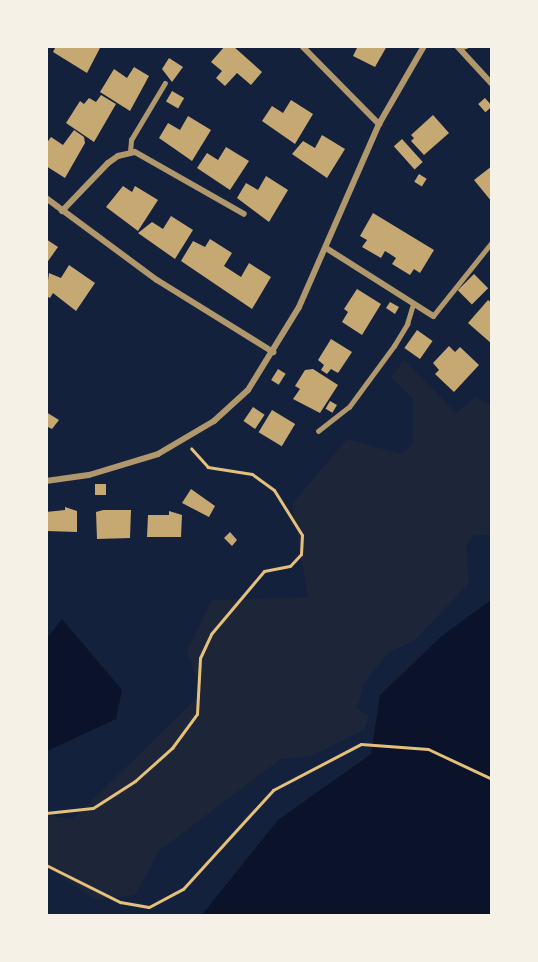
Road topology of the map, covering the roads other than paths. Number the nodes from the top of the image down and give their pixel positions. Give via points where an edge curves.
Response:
1 (302, 46) edge
2 (424, 46) edge
3 (461, 47) edge
4 (165, 83) dead end
5 (492, 84) edge
6 (379, 124) junction
7 (130, 152) junction
8 (46, 198) edge
9 (63, 211) junction
10 (244, 214) dead end
11 (492, 242) edge
12 (326, 248) junction
13 (413, 304) junction
14 (433, 316) joint
15 (273, 352) junction
16 (318, 431) dead end
17 (46, 481) edge

1 - 6 street
2 - 6 street
3 - 5 street
4 - 7 lane via 131,140
6 - 12 street
7 - 9 street via 108,163
7 - 10 street via 146,156
8 - 9 street
9 - 15 street via 156,280
11 - 14 lane
12 - 13 street
12 - 15 street
13 - 14 street
13 - 16 lane via 394,346 349,407
15 - 17 street via 236,403 187,438 158,454 110,471

